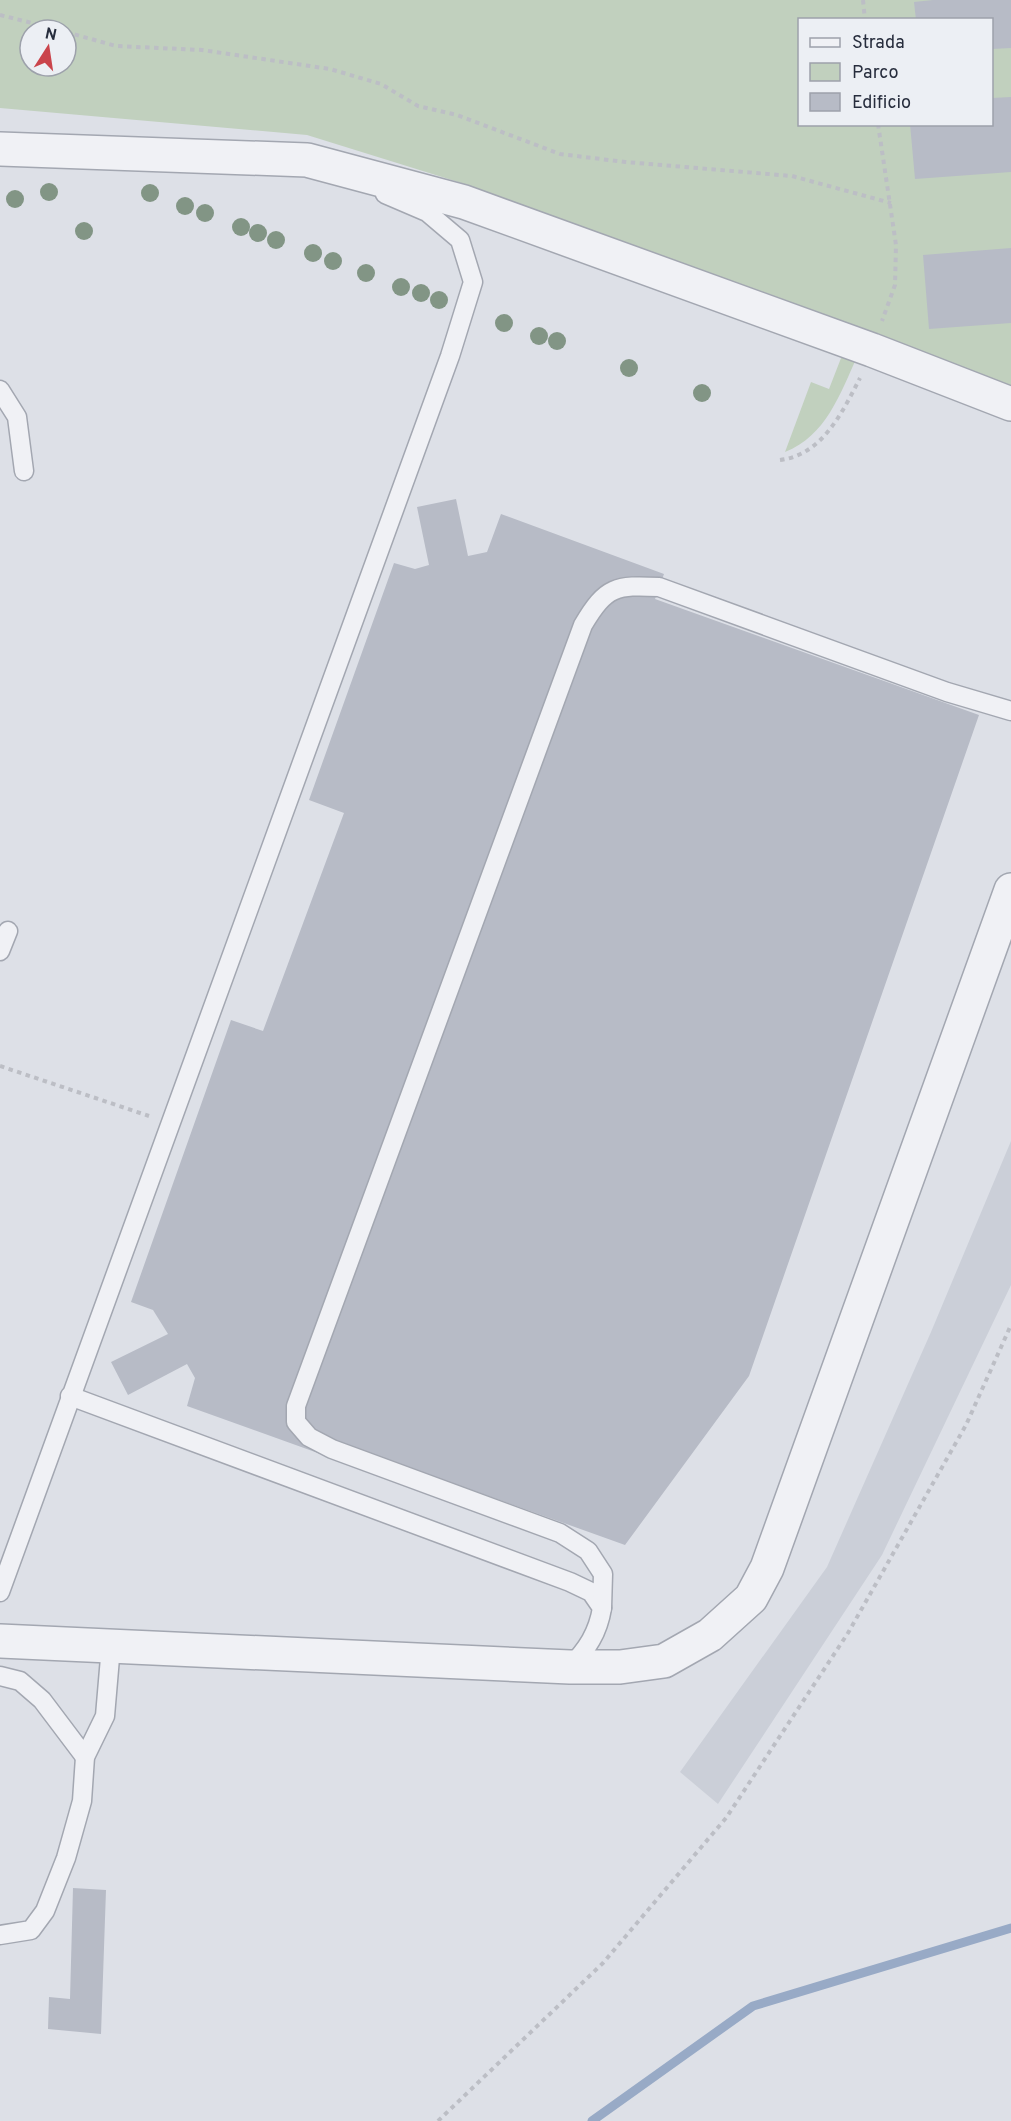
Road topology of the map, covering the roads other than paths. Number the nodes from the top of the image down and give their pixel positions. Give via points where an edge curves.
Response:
1 (0, 149) edge
2 (307, 160) junction
3 (0, 390) edge
4 (1011, 404) edge
5 (24, 471) dead end
6 (1011, 711) edge
7 (1011, 890) edge
8 (8, 931) dead end
9 (0, 951) edge
10 (70, 1396) junction
11 (0, 1592) edge
12 (602, 1608) junction
13 (0, 1641) edge
14 (111, 1646) junction
15 (570, 1667) junction
16 (0, 1676) edge
17 (85, 1757) junction
18 (0, 1935) edge

1 - 2 street
2 - 4 street via 464,202
2 - 10 lane via 427,212 460,240 473,282
3 - 5 lane via 17,417
6 - 12 lane via 947,692 659,587 624,586 597,601 583,626 296,1406 296,1422 309,1437 332,1449 560,1533 588,1551 603,1574
7 - 15 street via 767,1568 752,1598 710,1635 664,1661 620,1667
8 - 9 lane
10 - 11 lane
10 - 12 lane via 570,1582 591,1592
12 - 15 lane via 599,1627
13 - 14 street
14 - 15 street
14 - 17 lane via 105,1716
16 - 17 lane via 20,1681 42,1700
17 - 18 lane via 82,1801 66,1858 45,1911 31,1930

